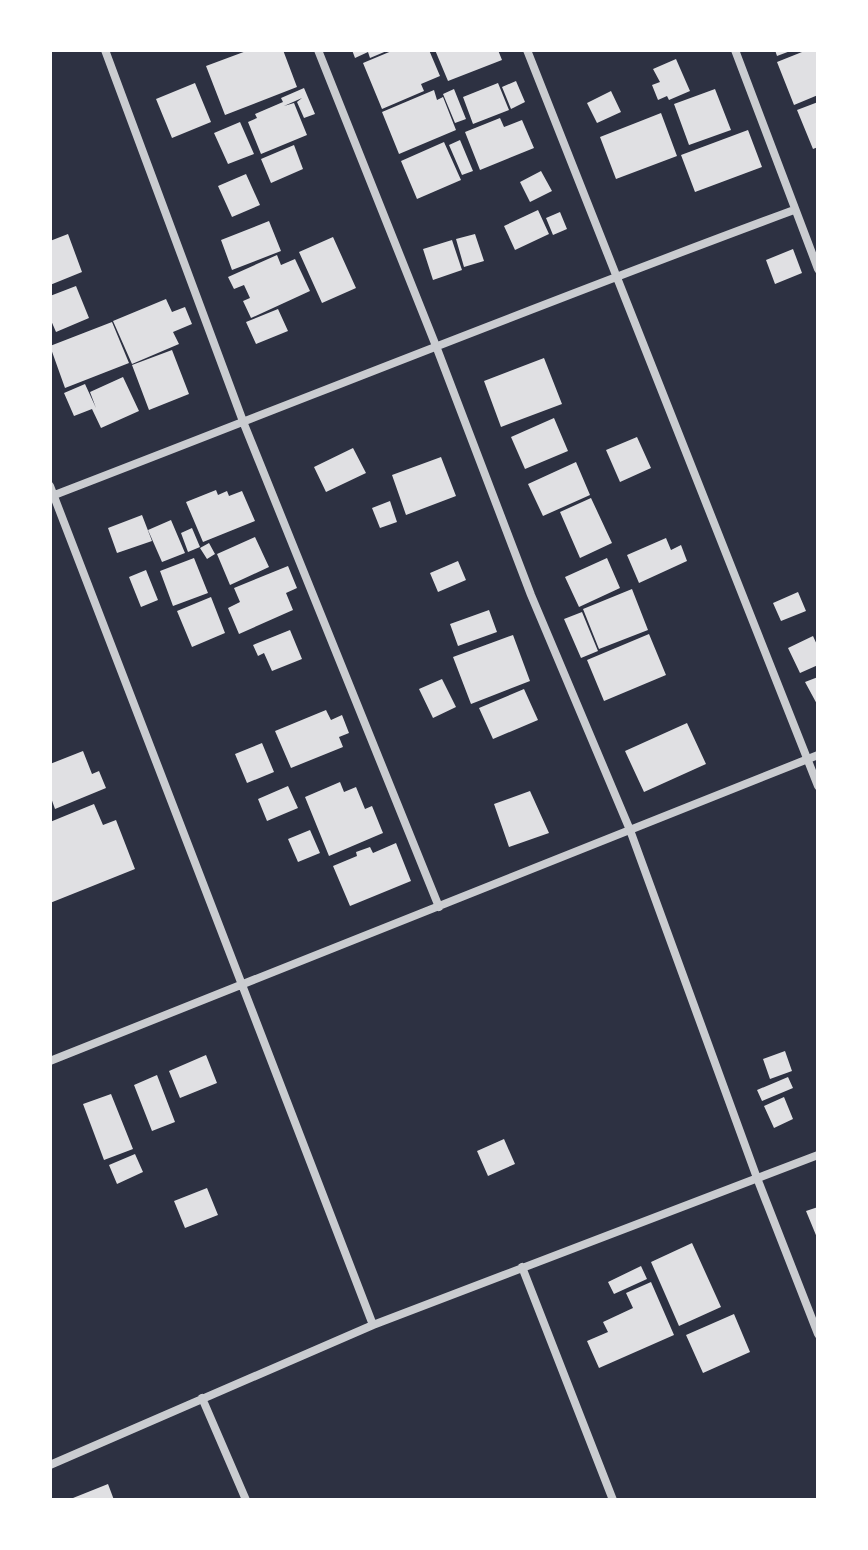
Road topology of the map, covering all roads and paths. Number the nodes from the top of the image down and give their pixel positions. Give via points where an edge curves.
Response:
1 (105, 50) edge
2 (318, 50) edge
3 (527, 50) edge
4 (735, 50) edge
5 (794, 210) junction
6 (818, 269) edge
7 (615, 276) junction
8 (436, 346) junction
9 (244, 424) junction
10 (50, 486) edge
11 (52, 496) edge
12 (818, 755) edge
13 (807, 759) junction
14 (818, 786) edge
15 (630, 830) junction
16 (439, 907) junction
17 (242, 986) junction
18 (50, 1061) edge
19 (818, 1155) edge
20 (757, 1178) junction
21 (522, 1267) junction
22 (373, 1325) junction
23 (818, 1334) edge
24 (202, 1398) junction
25 (50, 1465) edge
26 (246, 1500) edge
27 (613, 1500) edge

1 - 9 street
2 - 8 street
3 - 7 street
4 - 5 street
5 - 6 street
5 - 7 street
7 - 8 street
7 - 13 street
8 - 9 street
8 - 15 street via 531,595
9 - 11 street
9 - 16 street
10 - 11 street
11 - 17 street
12 - 13 street
13 - 14 street
13 - 15 street
15 - 16 street
15 - 20 street
16 - 17 street
17 - 18 street
17 - 22 street
19 - 20 street
20 - 21 street
20 - 23 street
21 - 22 street
21 - 27 street
22 - 24 street
24 - 25 street
24 - 26 street

